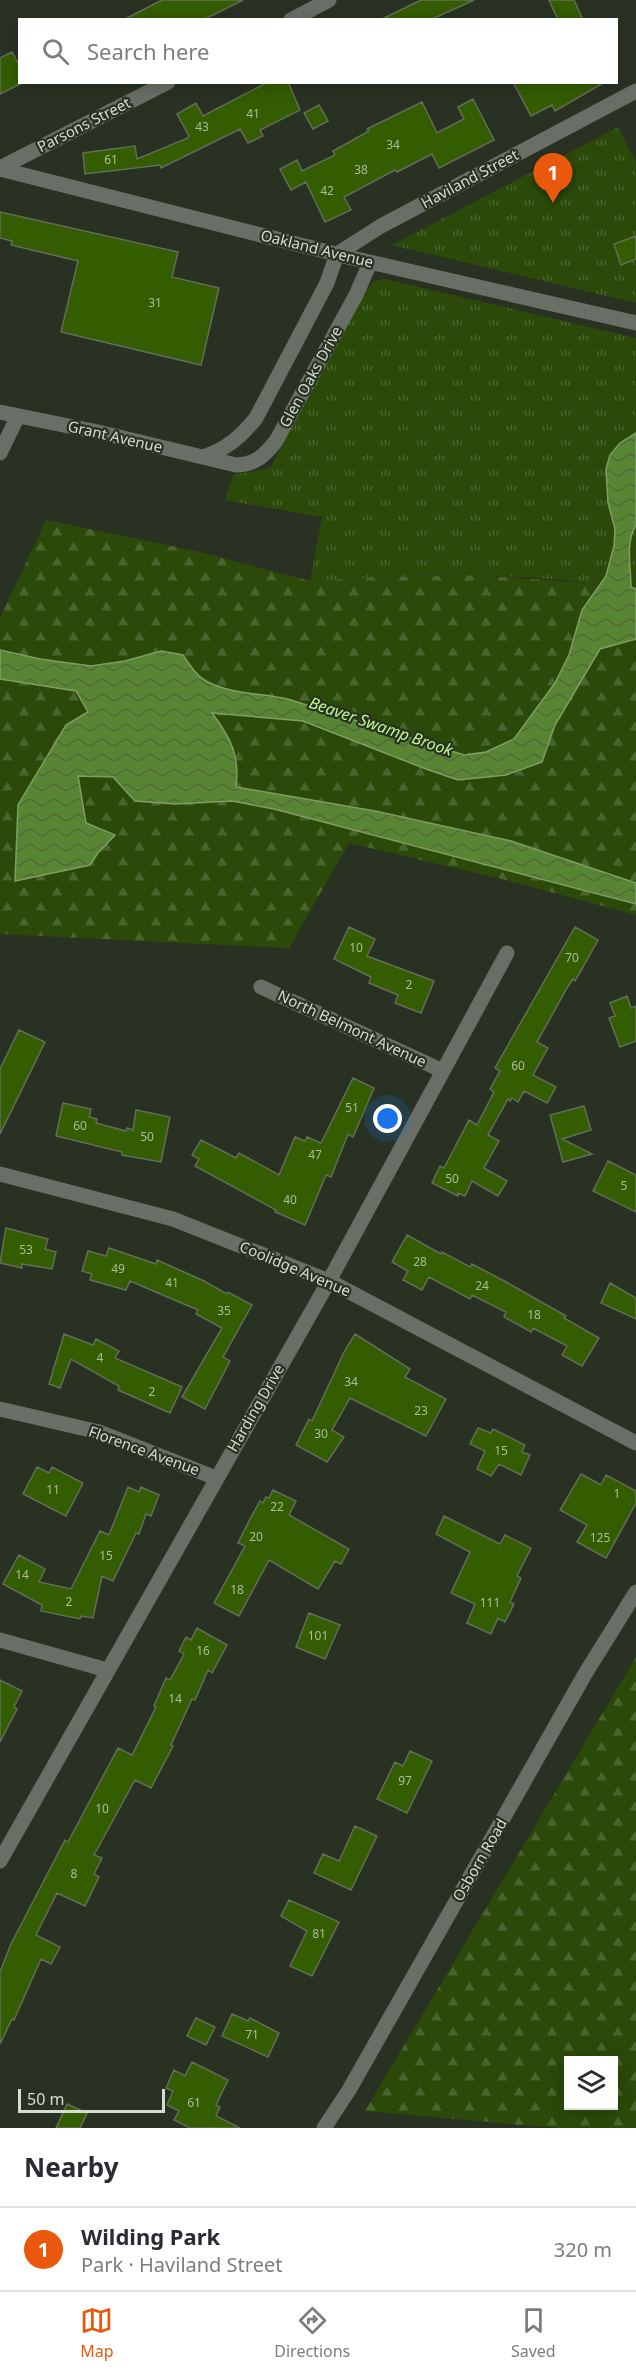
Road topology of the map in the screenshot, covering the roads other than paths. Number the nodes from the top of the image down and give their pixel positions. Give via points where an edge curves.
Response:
1 (329, 0) edge
2 (295, 18) edge
3 (164, 84) edge
4 (636, 91) edge
5 (0, 168) edge
6 (337, 254) junction
7 (370, 262) junction
8 (636, 323) edge
9 (0, 412) edge
10 (18, 416) junction
11 (0, 453) edge
12 (203, 456) junction
13 (230, 463) joint
14 (507, 952) dead end
15 (261, 987) dead end
16 (443, 1071) junction
17 (0, 1174) edge
18 (329, 1281) junction
19 (0, 1409) edge
20 (636, 1443) edge
21 (216, 1478) junction
22 (636, 1592) edge
23 (0, 1640) edge
24 (106, 1670) junction
25 (0, 1861) edge
26 (324, 2128) edge

1 - 2 street
3 - 5 street, Parsons Street
4 - 6 street, Haviland Street via 381,226
5 - 6 street, Oakland Avenue
6 - 7 street, Oakland Avenue
6 - 12 street, Glen Oaks Drive via 327,283 256,418 234,442
7 - 8 street, Oakland Avenue
7 - 13 street, Glen Oaks Drive via 356,296 276,441 260,459 245,465
9 - 10 street, Grant Avenue
10 - 11 street
10 - 12 street, Grant Avenue
12 - 13 street, Grant Avenue
14 - 16 street, Harding Drive
15 - 16 street, North Belmont Avenue
16 - 18 street, Harding Drive
17 - 18 street, Coolidge Avenue via 173,1219
18 - 20 street, Coolidge Avenue
18 - 21 street, Harding Drive
19 - 21 street, Florence Avenue via 99,1432
21 - 24 street, Harding Drive
22 - 26 street, Osborn Road
23 - 24 street
24 - 25 street, Harding Drive

